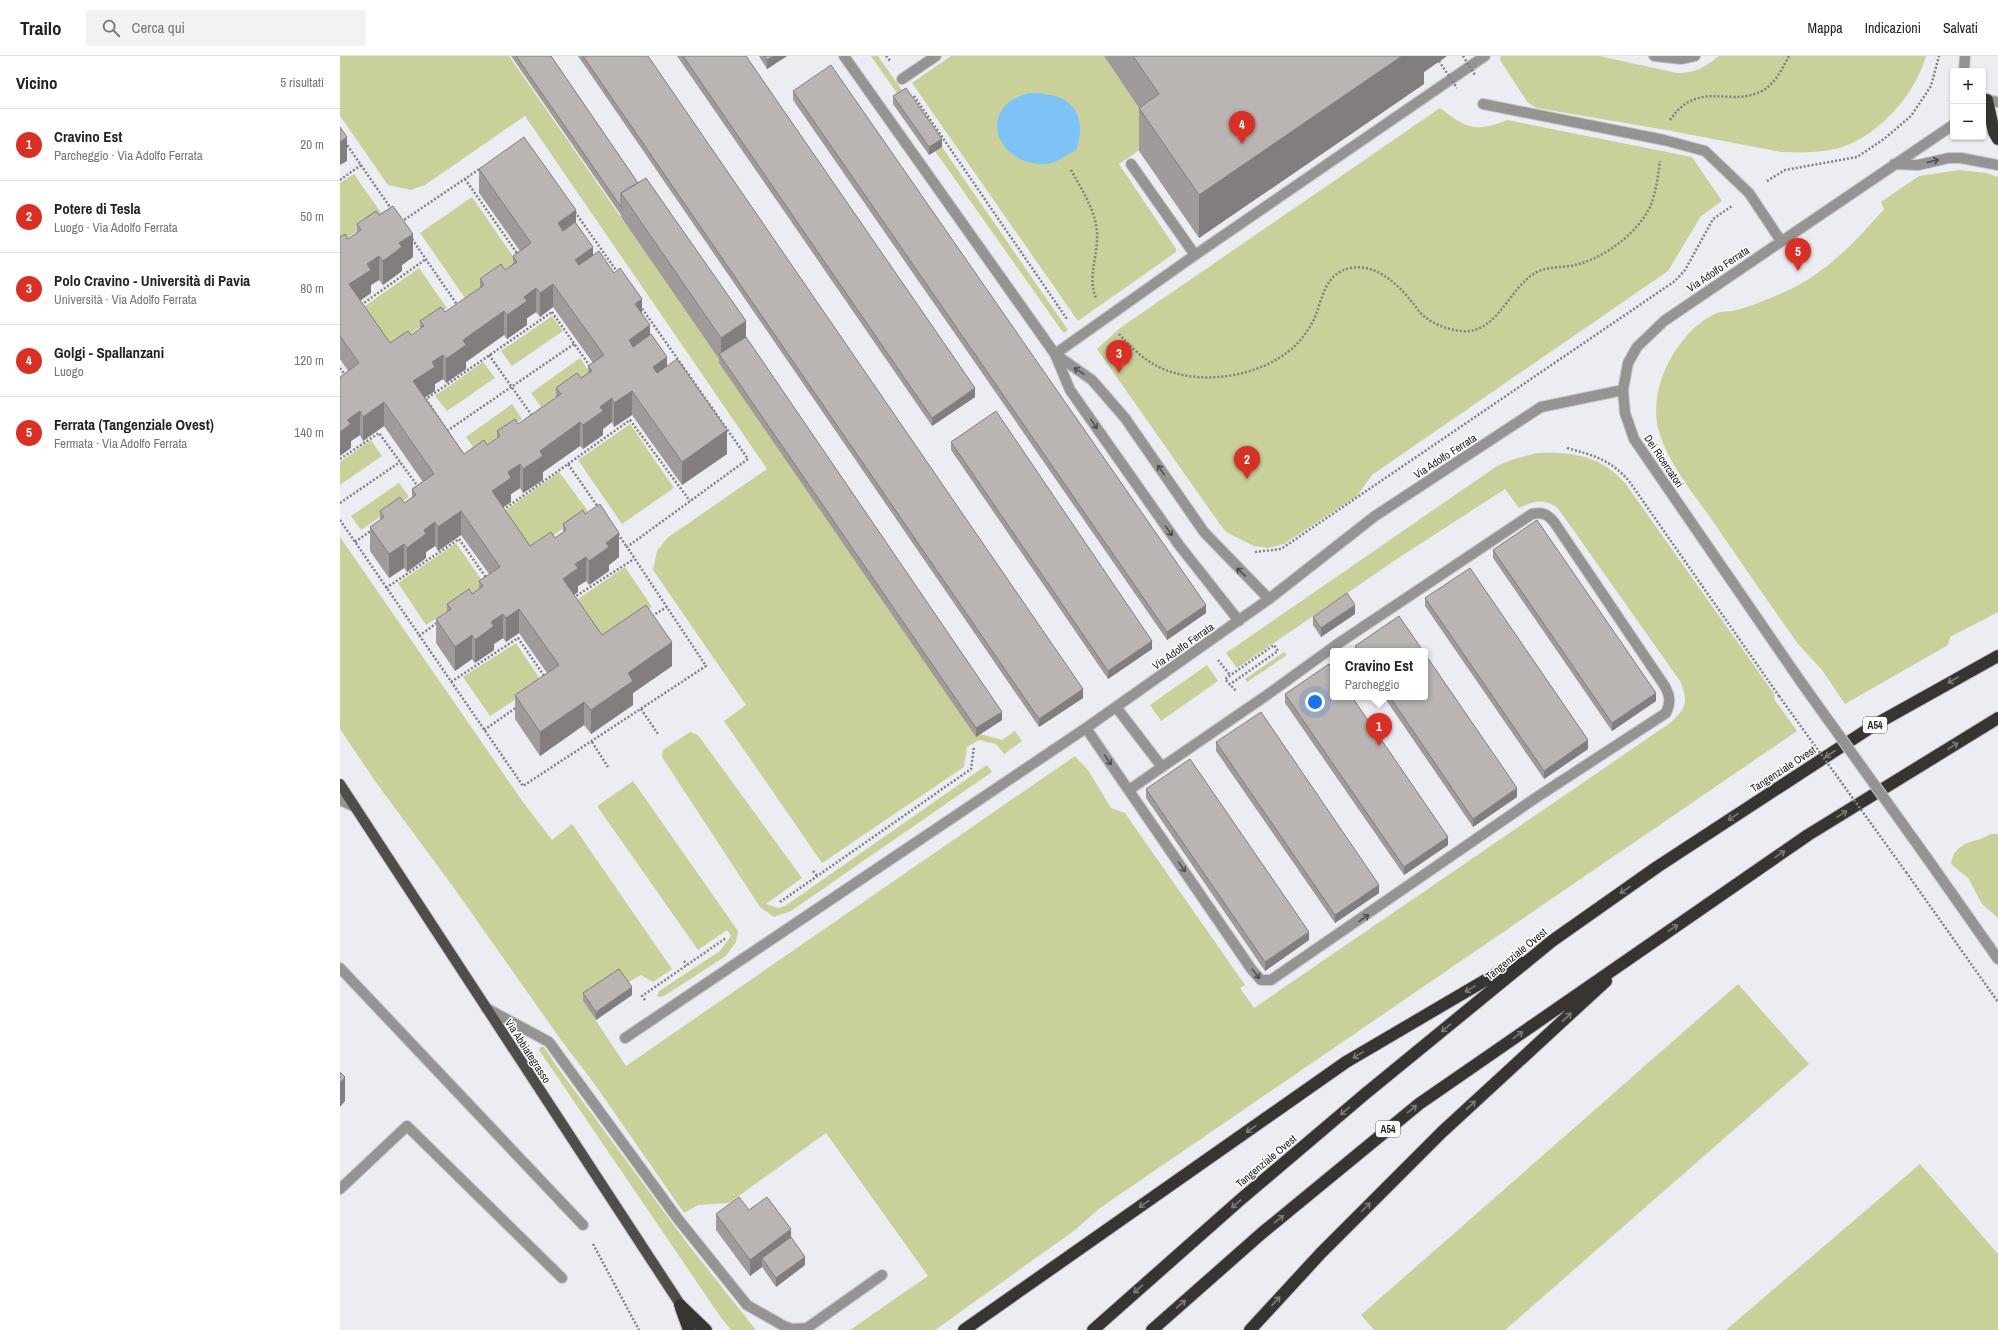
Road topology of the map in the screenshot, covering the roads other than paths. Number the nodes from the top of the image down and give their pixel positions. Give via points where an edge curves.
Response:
1 (844, 56) edge
2 (936, 56) edge
3 (1485, 56) edge
4 (1654, 56) edge
5 (1695, 56) edge
6 (1965, 56) edge
7 (1964, 68) edge
8 (902, 79) road end
9 (1989, 100) edge
10 (1483, 104) dead end
11 (1950, 127) edge
12 (1998, 139) edge
13 (1132, 164) dead end
14 (1894, 164) junction
15 (1998, 164) edge
16 (1781, 240) junction
17 (1195, 255) junction
18 (1055, 354) junction
19 (1623, 390) junction
20 (1269, 599) junction
21 (1239, 621) junction
22 (1334, 648) edge
23 (1330, 650) edge
24 (1998, 652) edge
25 (1993, 658) edge
26 (1116, 707) junction
27 (1998, 718) edge
28 (1998, 722) edge
29 (1086, 728) junction
30 (1981, 729) junction
31 (1162, 767) junction
32 (340, 784) edge
33 (1129, 790) junction
34 (340, 800) edge
35 (355, 807) junction
36 (1552, 941) junction
37 (1640, 950) junction
38 (1998, 959) edge
39 (340, 968) edge
40 (486, 1008) junction
41 (625, 1038) dead end
42 (340, 1190) edge
43 (583, 1225) road end
44 (882, 1275) dead end
45 (562, 1278) dead end
46 (680, 1305) junction
47 (689, 1330) edge
48 (697, 1330) edge
49 (706, 1330) edge
50 (964, 1330) edge
51 (1093, 1330) edge
52 (1152, 1330) edge
53 (1250, 1330) edge

1 - 18 street
2 - 8 street
3 - 17 street
4 - 5 street via 1681,59
6 - 7 street
9 - 12 highway via 1994,132
10 - 16 street via 1664,140 1705,151 1749,193
11 - 14 street, Via Adolfo Ferrata
13 - 17 street
14 -> 15 street via 1918,165 1949,158
14 - 16 street, Via Adolfo Ferrata
16 - 19 street, Via Adolfo Ferrata via 1655,329 1637,347 1628,363
17 - 18 street
20 -> 18 street via 1204,532 1125,418 1092,380
18 -> 21 street via 1070,390 1179,545
19 - 20 street, Via Adolfo Ferrata via 1541,407 1375,516
19 - 38 street, Dei Ricercatori, bridge via 1625,413 1634,439 1801,682
20 - 21 street, Via Adolfo Ferrata
21 - 26 street, Via Adolfo Ferrata
33 -> 22 street via 1252,970 1261,980 1271,980 1666,712 1670,704 1664,685 1554,522 1548,515 1540,512 1532,514
23 -> 31 street
24 - 25 highway, Tangenziale Ovest
25 -> 36 highway, Tangenziale Ovest / A54 via 1876,724 1670,859
26 - 29 street, Via Adolfo Ferrata
26 - 31 street
27 - 30 highway, A54
28 - 30 highway
29 -> 33 street
29 - 41 street, Via Adolfo Ferrata
37 -> 30 highway, A54 via 1808,835
31 - 33 street
32 - 35 main road, Via Abbiategrasso
34 - 35 street
35 - 40 main road, Via Abbiategrasso
36 -> 50 highway via 1346,1062
36 -> 51 highway, Tangenziale Ovest / A54 via 1287,1160
52 -> 37 highway, A54 via 1262,1233 1419,1104
53 -> 37 highway via 1321,1253 1442,1132
39 - 43 street
40 - 44 street via 549,1042 678,1219 747,1305 784,1326 792,1329 807,1328
40 - 46 main road, Via Abbiategrasso
42 - 45 street via 407,1126
46 - 47 highway
46 - 48 main road, Via Abbiategrasso
46 - 49 highway

